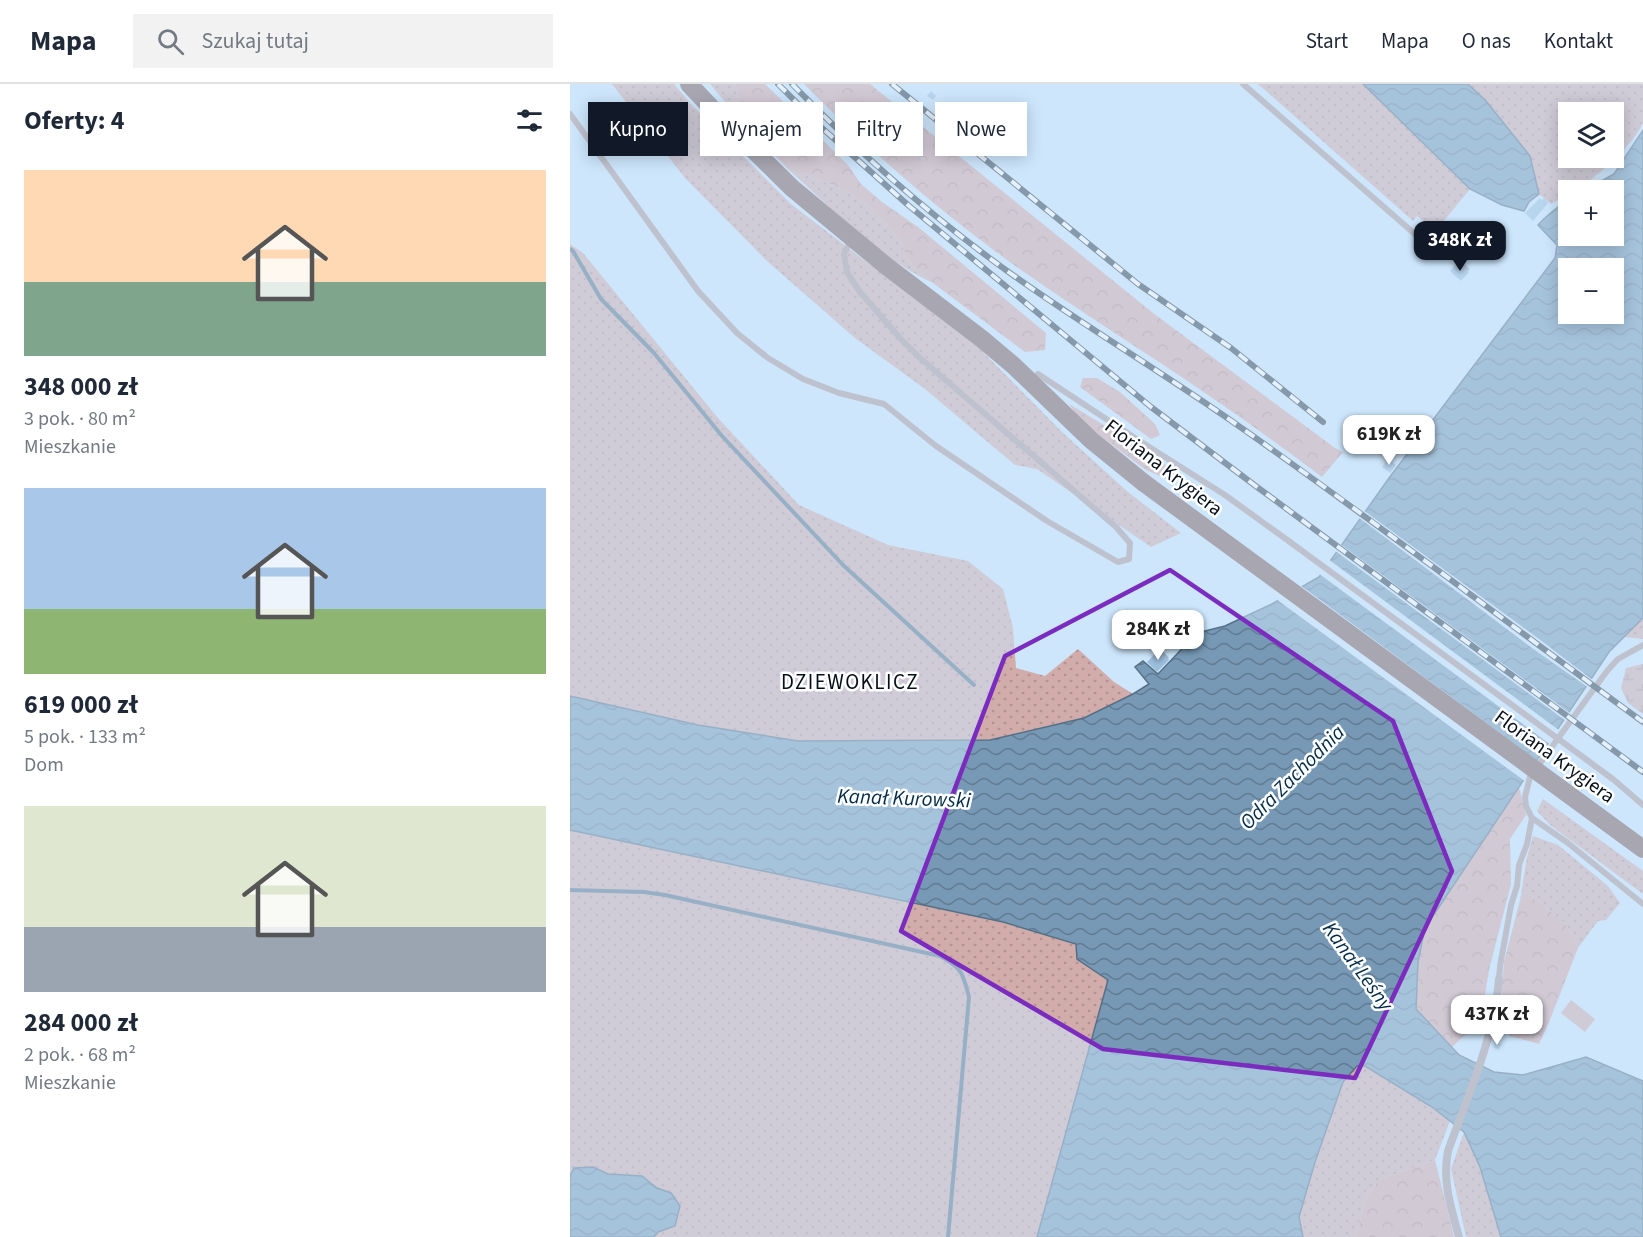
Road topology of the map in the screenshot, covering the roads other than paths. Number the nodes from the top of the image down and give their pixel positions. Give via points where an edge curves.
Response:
1 (689, 84) edge
2 (1244, 84) edge
3 (570, 114) edge
4 (852, 238) junction
5 (1432, 249) dead end
6 (1038, 374) dead end
7 (1643, 645) edge
8 (1643, 805) edge
9 (1532, 818) junction
10 (1643, 849) edge
11 (1643, 904) edge
12 (1499, 979) joint
13 (1459, 1237) edge

1 - 4 main road, Floriana Krygiera via 792,188
2 - 5 lane
3 - 4 lane via 698,291 737,333 768,358 802,379 884,404 936,446 1047,521 1118,562 1128,559 1130,543 1116,527 920,357 860,292 847,272 844,254
4 - 10 main road, Floriana Krygiera, bridge via 1013,365 1091,440 1144,483
6 - 8 lane, Floriana Krygiera, bridge via 1225,495
7 - 9 lane via 1612,664 1530,777 1526,806
9 - 11 lane
9 - 12 lane via 1519,865
12 - 13 street via 1485,1048 1445,1168

